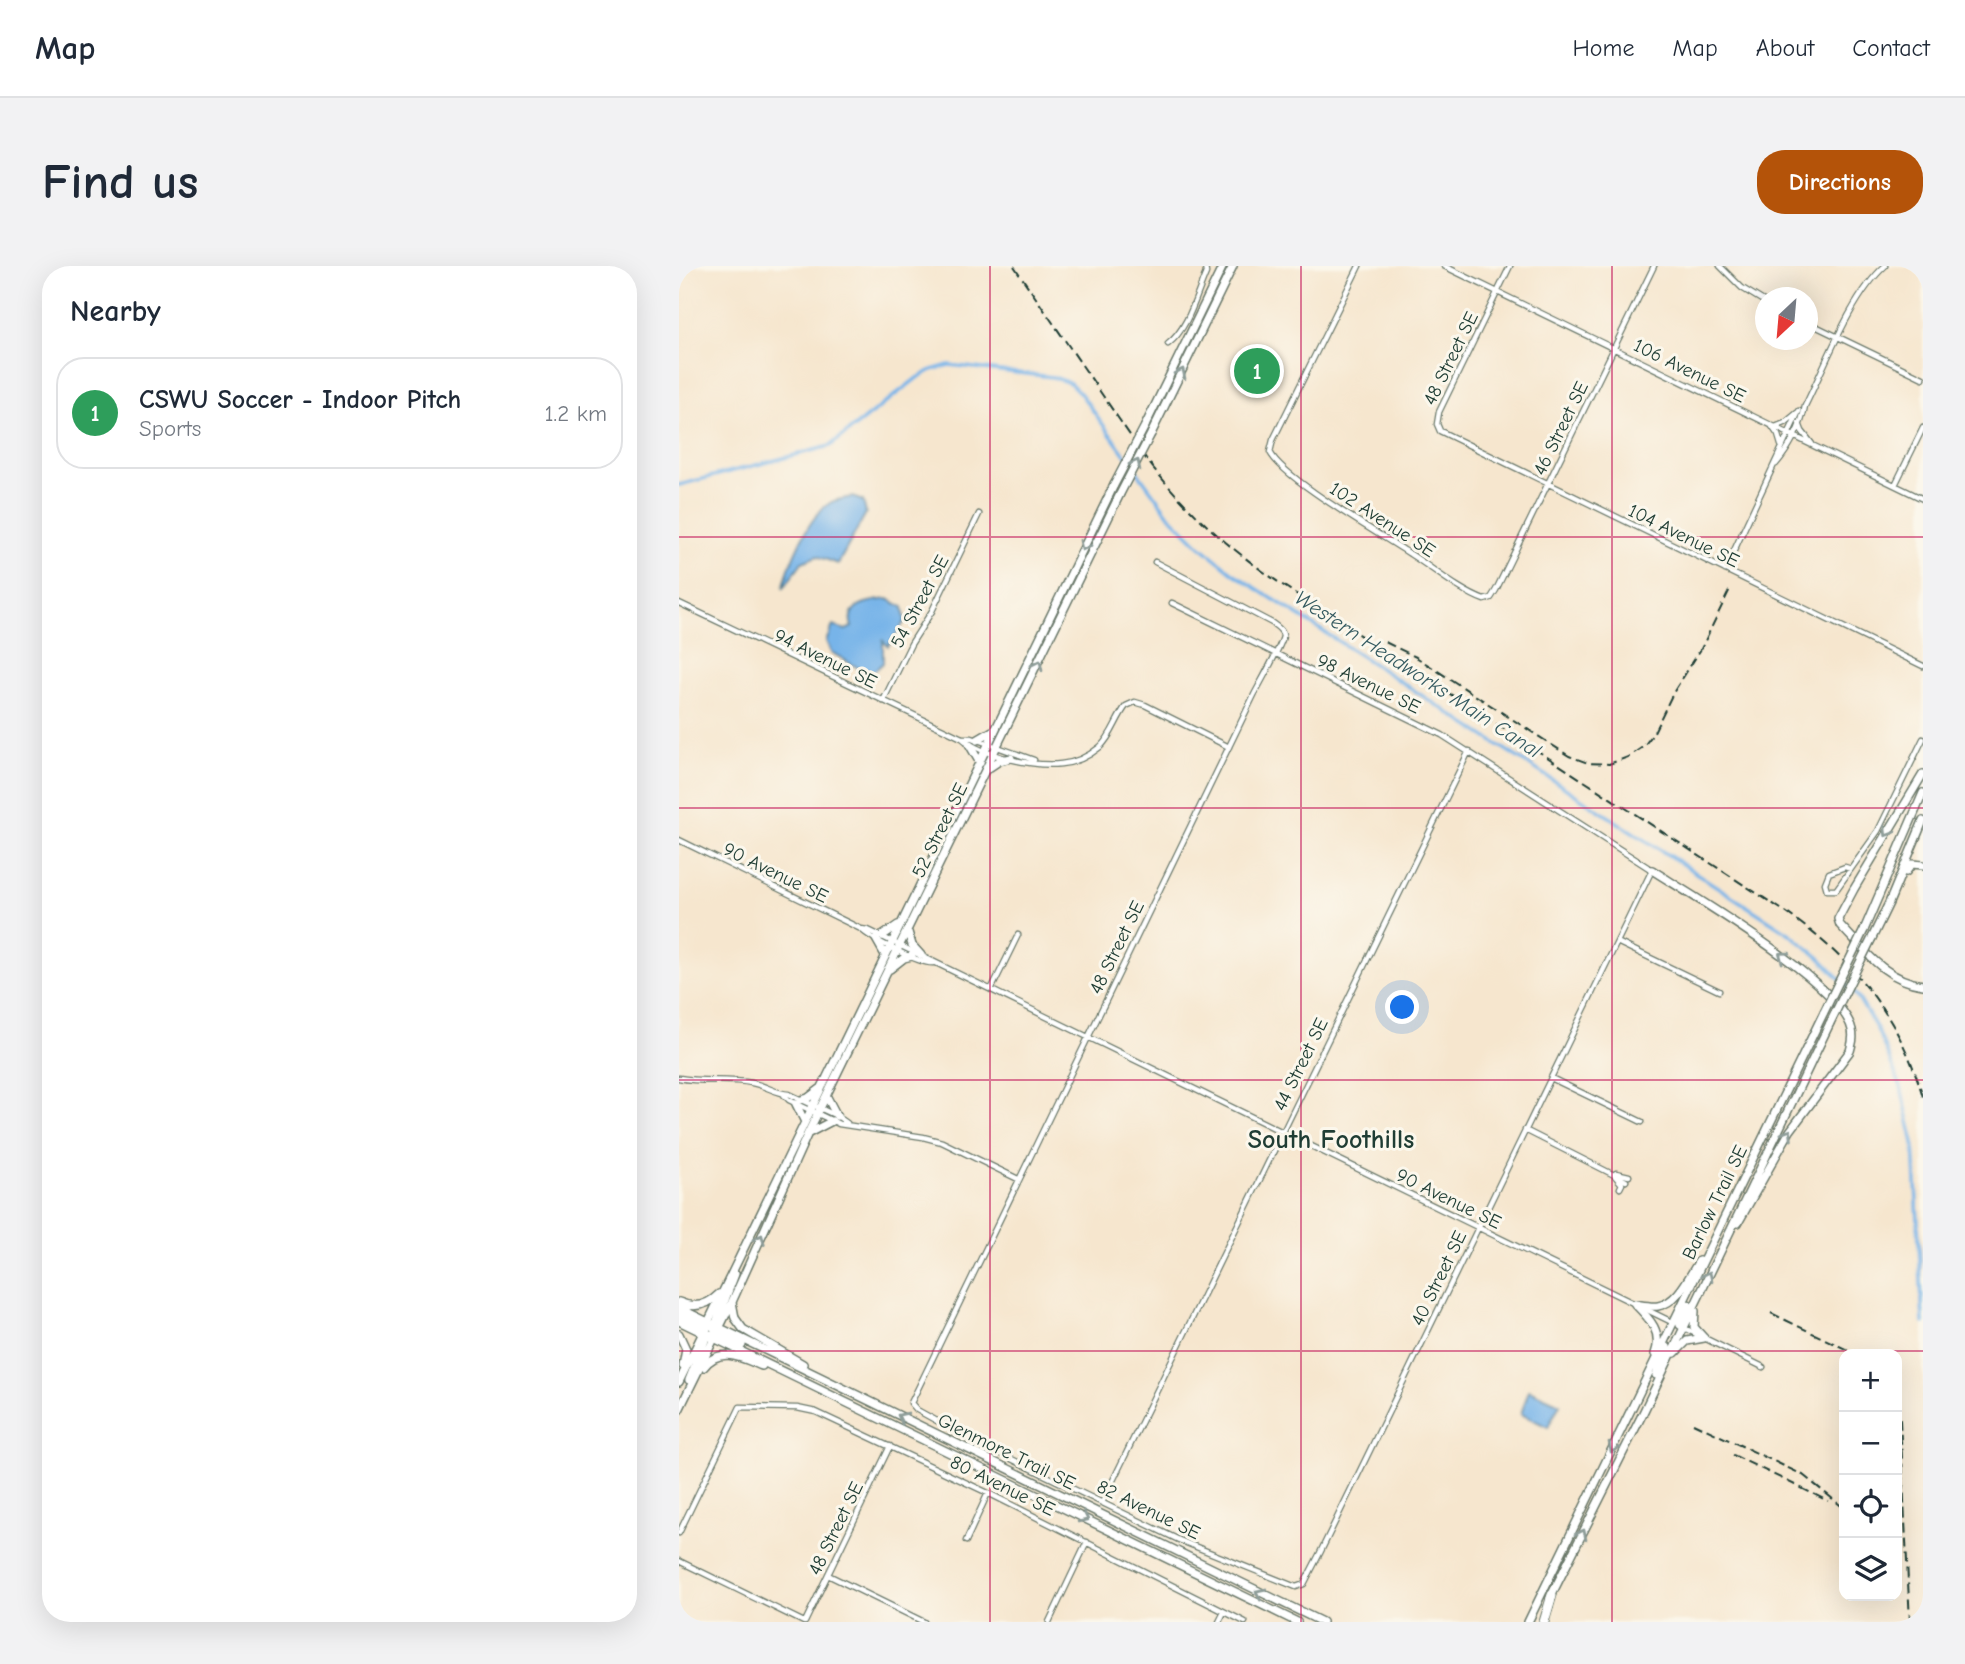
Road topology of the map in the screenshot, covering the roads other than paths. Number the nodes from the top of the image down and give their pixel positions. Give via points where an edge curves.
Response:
1 (1205, 266) edge
2 (1223, 266) edge
3 (1233, 266) edge
4 (1359, 266) edge
5 (1444, 266) edge
6 (1510, 266) edge
7 (1654, 266) edge
8 (1720, 266) edge
9 (1885, 266) edge
10 (1497, 292) junction
11 (1755, 296) edge
12 (1818, 327) edge
13 (1839, 337) junction
14 (1168, 344) dead end
15 (1614, 349) junction
16 (1923, 378) edge
17 (1805, 405) junction
18 (1799, 411) junction
19 (1799, 423) junction
20 (1437, 425) joint
21 (1772, 426) junction
22 (1923, 429) edge
23 (1791, 435) junction
24 (1812, 445) junction
25 (1782, 446) junction
26 (1776, 464) junction
27 (1548, 484) junction
28 (1895, 485) junction
29 (1923, 499) edge
30 (979, 514) dead end
31 (1155, 562) dead end
32 (1725, 570) junction
33 (1488, 600) joint
34 (679, 603) edge
35 (1172, 603) dead end
36 (1275, 653) junction
37 (1923, 666) edge
38 (883, 701) junction
39 (998, 727) junction
40 (1923, 738) edge
41 (977, 740) junction
42 (966, 741) junction
43 (1229, 747) junction
44 (992, 749) junction
45 (1469, 751) junction
46 (1011, 758) junction
47 (1041, 763) junction
48 (983, 766) junction
49 (1923, 774) edge
50 (1923, 793) edge
51 (1923, 821) edge
52 (679, 840) edge
53 (1923, 865) edge
54 (1851, 869) junction
55 (1652, 870) junction
56 (1889, 903) junction
57 (901, 922) junction
58 (908, 931) junction
59 (1019, 935) dead end
60 (879, 938) junction
61 (1617, 942) junction
62 (891, 944) junction
63 (900, 948) junction
64 (885, 956) junction
65 (916, 956) junction
66 (934, 962) junction
67 (887, 972) junction
68 (1923, 985) edge
69 (991, 990) junction
70 (1719, 991) dead end
71 (1088, 1037) junction
72 (679, 1078) edge
73 (1551, 1078) junction
74 (823, 1086) junction
75 (827, 1097) junction
76 (799, 1102) junction
77 (816, 1110) junction
78 (835, 1119) junction
79 (805, 1122) junction
80 (1642, 1122) dead end
81 (1525, 1130) junction
82 (1283, 1132) junction
83 (809, 1133) junction
84 (1612, 1172) junction
85 (1018, 1179) junction
86 (1620, 1188) dead end
87 (1478, 1227) junction
88 (1717, 1234) junction
89 (1717, 1256) junction
90 (738, 1263) junction
91 (1696, 1277) junction
92 (725, 1289) junction
93 (1698, 1296) junction
94 (732, 1301) junction
95 (679, 1302) edge
96 (1635, 1304) junction
97 (679, 1308) edge
98 (679, 1318) edge
99 (1674, 1323) junction
100 (1683, 1328) junction
101 (711, 1330) junction
102 (679, 1334) edge
103 (1704, 1338) junction
104 (1763, 1367) dead end
105 (1663, 1370) junction
106 (680, 1380) edge
107 (1643, 1387) junction
108 (690, 1388) junction
109 (846, 1390) junction
110 (824, 1391) junction
111 (685, 1398) junction
112 (912, 1406) joint
113 (679, 1410) edge
114 (1643, 1413) junction
115 (890, 1446) junction
116 (988, 1493) junction
117 (1102, 1503) junction
118 (679, 1533) edge
119 (966, 1541) dead end
120 (1087, 1542) junction
121 (679, 1562) edge
122 (828, 1575) junction
123 (1304, 1584) joint
124 (1552, 1595) joint
125 (1224, 1612) junction
126 (804, 1622) edge
127 (924, 1622) edge
128 (1048, 1622) edge
129 (1219, 1622) edge
130 (1245, 1622) edge
131 (1297, 1622) edge
132 (1322, 1622) edge
133 (1526, 1622) edge
134 (1541, 1622) edge

1 - 14 street via 1187,317
2 -> 39 main road, 52 Street SE, bridge
44 -> 3 main road, 52 Street SE, bridge
4 - 33 street, 102 Avenue SE via 1270,452 1313,490 1466,591
5 - 10 street, 106 Avenue SE
6 - 10 street, 48 Street SE
7 - 15 street, 46 Street SE
8 - 11 street
9 - 13 street via 1863,289
10 - 15 street, 106 Avenue SE
10 - 20 street, 48 Street SE via 1439,412
12 - 13 street
13 - 16 street
13 - 17 street
15 - 21 street, 106 Avenue SE
15 - 27 street, 46 Street SE
17 - 18 street
17 - 19 street
18 - 21 street via 1785,423
18 - 23 street
19 - 23 street
19 - 24 street
20 - 27 street, 104 Avenue SE via 1444,433
21 - 23 street, 106 Avenue SE
21 - 25 street
22 - 28 street
23 - 24 street, 106 Avenue SE
23 - 25 street
23 - 26 street
24 - 28 street, 106 Avenue SE
25 - 26 street
26 - 32 street
27 - 32 street, 104 Avenue SE
27 - 33 street, 46 Street SE
28 - 29 street, 106 Avenue SE
30 - 38 street, 54 Street SE
31 - 36 street, 48 Street SE via 1272,623 1283,637
32 - 37 street, 104 Avenue SE
34 - 38 street, 94 Avenue SE
35 - 36 street, 98 Avenue SE
36 - 43 street, 48 Street SE
36 - 45 street, 98 Avenue SE
38 - 42 street, 94 Avenue SE
39 - 41 main road
39 - 44 main road, 52 Street SE
40 - 54 street via 1878,831
41 - 42 street, 94 Avenue SE
41 - 44 street, 94 Avenue SE
42 - 44 street, 94 Avenue SE
42 - 48 main road
43 - 47 street, 94 Avenue SE via 1135,702 1126,706 1108,737 1088,755 1058,764
43 - 71 street, 48 Street SE
44 - 46 street, 94 Avenue SE
44 - 47 street, 94 Avenue SE
44 - 48 main road, 52 Street SE
45 - 55 street, 98 Avenue SE
45 - 82 street, 44 Street SE
46 - 47 street, 94 Avenue SE
46 - 48 main road
48 - 57 main road, 52 Street SE
48 - 58 main road, 52 Street SE
49 -> 68 main road via 1838,919 1888,973
50 - 88 main road, Barlow Trail SE, bridge via 1864,930
51 - 56 main road, Barlow Trail SE
52 - 60 street, 90 Avenue SE
53 - 56 main road via 1912,864
54 - 54 street via 1836,890 1827,890 1829,873
55 - 61 street, 40 Street SE
89 -> 55 main road via 1790,1131 1850,1051 1852,1028 1808,975
56 - 89 main road, Barlow Trail SE, bridge
57 - 60 main road
57 - 62 main road, 52 Street SE
58 - 63 main road, 52 Street SE
58 - 65 main road
59 - 69 street
60 - 62 street, 90 Avenue SE
60 - 64 main road
61 - 70 street
61 - 73 street, 40 Street SE
62 - 63 street, 90 Avenue SE
62 - 64 main road, 52 Street SE
63 - 65 street, 90 Avenue SE
63 - 65 street, 90 Avenue SE
63 - 67 main road, 52 Street SE
64 - 74 main road, 52 Street SE
65 - 66 street, 90 Avenue SE
65 - 66 street, 90 Avenue SE
65 - 67 main road via 904,958
66 - 69 street, 90 Avenue SE
67 - 75 main road, 52 Street SE
69 - 71 street, 90 Avenue SE
71 - 82 street, 90 Avenue SE
71 - 85 street, 48 Street SE
72 - 76 street via 753,1083 789,1094
73 - 80 street
73 - 81 street, 40 Street SE
74 - 76 main road
74 - 77 main road, 52 Street SE
75 - 77 main road, 52 Street SE
75 - 78 main road
76 - 77 street
76 - 79 main road
77 - 78 street
77 - 79 main road, 52 Street SE
77 - 83 main road, 52 Street SE
78 - 83 main road
78 - 85 street via 942,1142
79 - 90 main road, 52 Street SE
81 - 84 street
81 - 87 street, 40 Street SE
82 - 87 street, 90 Avenue SE
82 - 117 street, 44 Street SE
94 -> 83 main road, 52 Street SE
84 - 84 street via 1627,1175
84 - 86 street via 1622,1184
85 - 112 street, 48 Street SE
87 - 96 street, 90 Avenue SE
87 - 123 street, 40 Street SE
88 - 91 main road, Barlow Trail SE
88 - 96 main road via 1676,1296 1658,1306
93 -> 89 main road, Barlow Trail SE
90 - 92 main road, 52 Street SE
90 - 101 main road
91 - 99 main road, Barlow Trail SE
91 - 100 main road via 1681,1321
92 - 95 main road via 700,1306
92 - 101 main road, 52 Street SE
93 - 100 main road, Barlow Trail SE
93 - 103 main road via 1693,1324
94 - 101 main road, 52 Street SE
94 - 109 main road via 743,1329
96 - 99 street, 90 Avenue SE
96 - 107 main road via 1652,1322 1659,1341
97 - 101 main road, Glenmore Trail SE
98 - 101 main road, Glenmore Trail SE
99 - 100 street, 90 Avenue SE
99 - 107 main road, Barlow Trail SE
99 - 114 main road
100 - 103 street, 90 Avenue SE
100 - 105 main road, Barlow Trail SE
101 - 106 main road, 52 Street SE
101 - 108 main road, 52 Street SE
101 - 109 main road, Glenmore Trail SE
101 - 110 main road, Glenmore Trail SE
101 - 111 main road
102 - 106 main road via 686,1349
103 - 104 street, 90 Avenue SE
103 - 105 main road via 1682,1344
105 - 114 main road, Barlow Trail SE
107 -> 133 main road, Barlow Trail SE
108 - 110 main road via 708,1362 722,1354
108 - 111 main road, 52 Street SE
132 -> 109 main road, Glenmore Trail SE
110 -> 131 main road, Glenmore Trail SE
111 - 113 main road, 52 Street SE
112 - 117 street, 82 Avenue SE
124 -> 114 main road, Barlow Trail SE
115 - 116 street, 80 Avenue SE
115 - 118 street, 80 Avenue SE via 816,1412 740,1407
115 - 122 street, 48 Street SE
116 - 119 street
116 - 120 street, 80 Avenue SE
117 - 123 street, 82 Avenue SE via 1218,1557 1288,1585
120 - 125 street, 80 Avenue SE
120 - 128 street
121 - 126 street
122 - 126 street, 48 Street SE
122 - 127 street
124 - 134 highway
125 - 129 street
125 - 130 street, 80 Avenue SE

